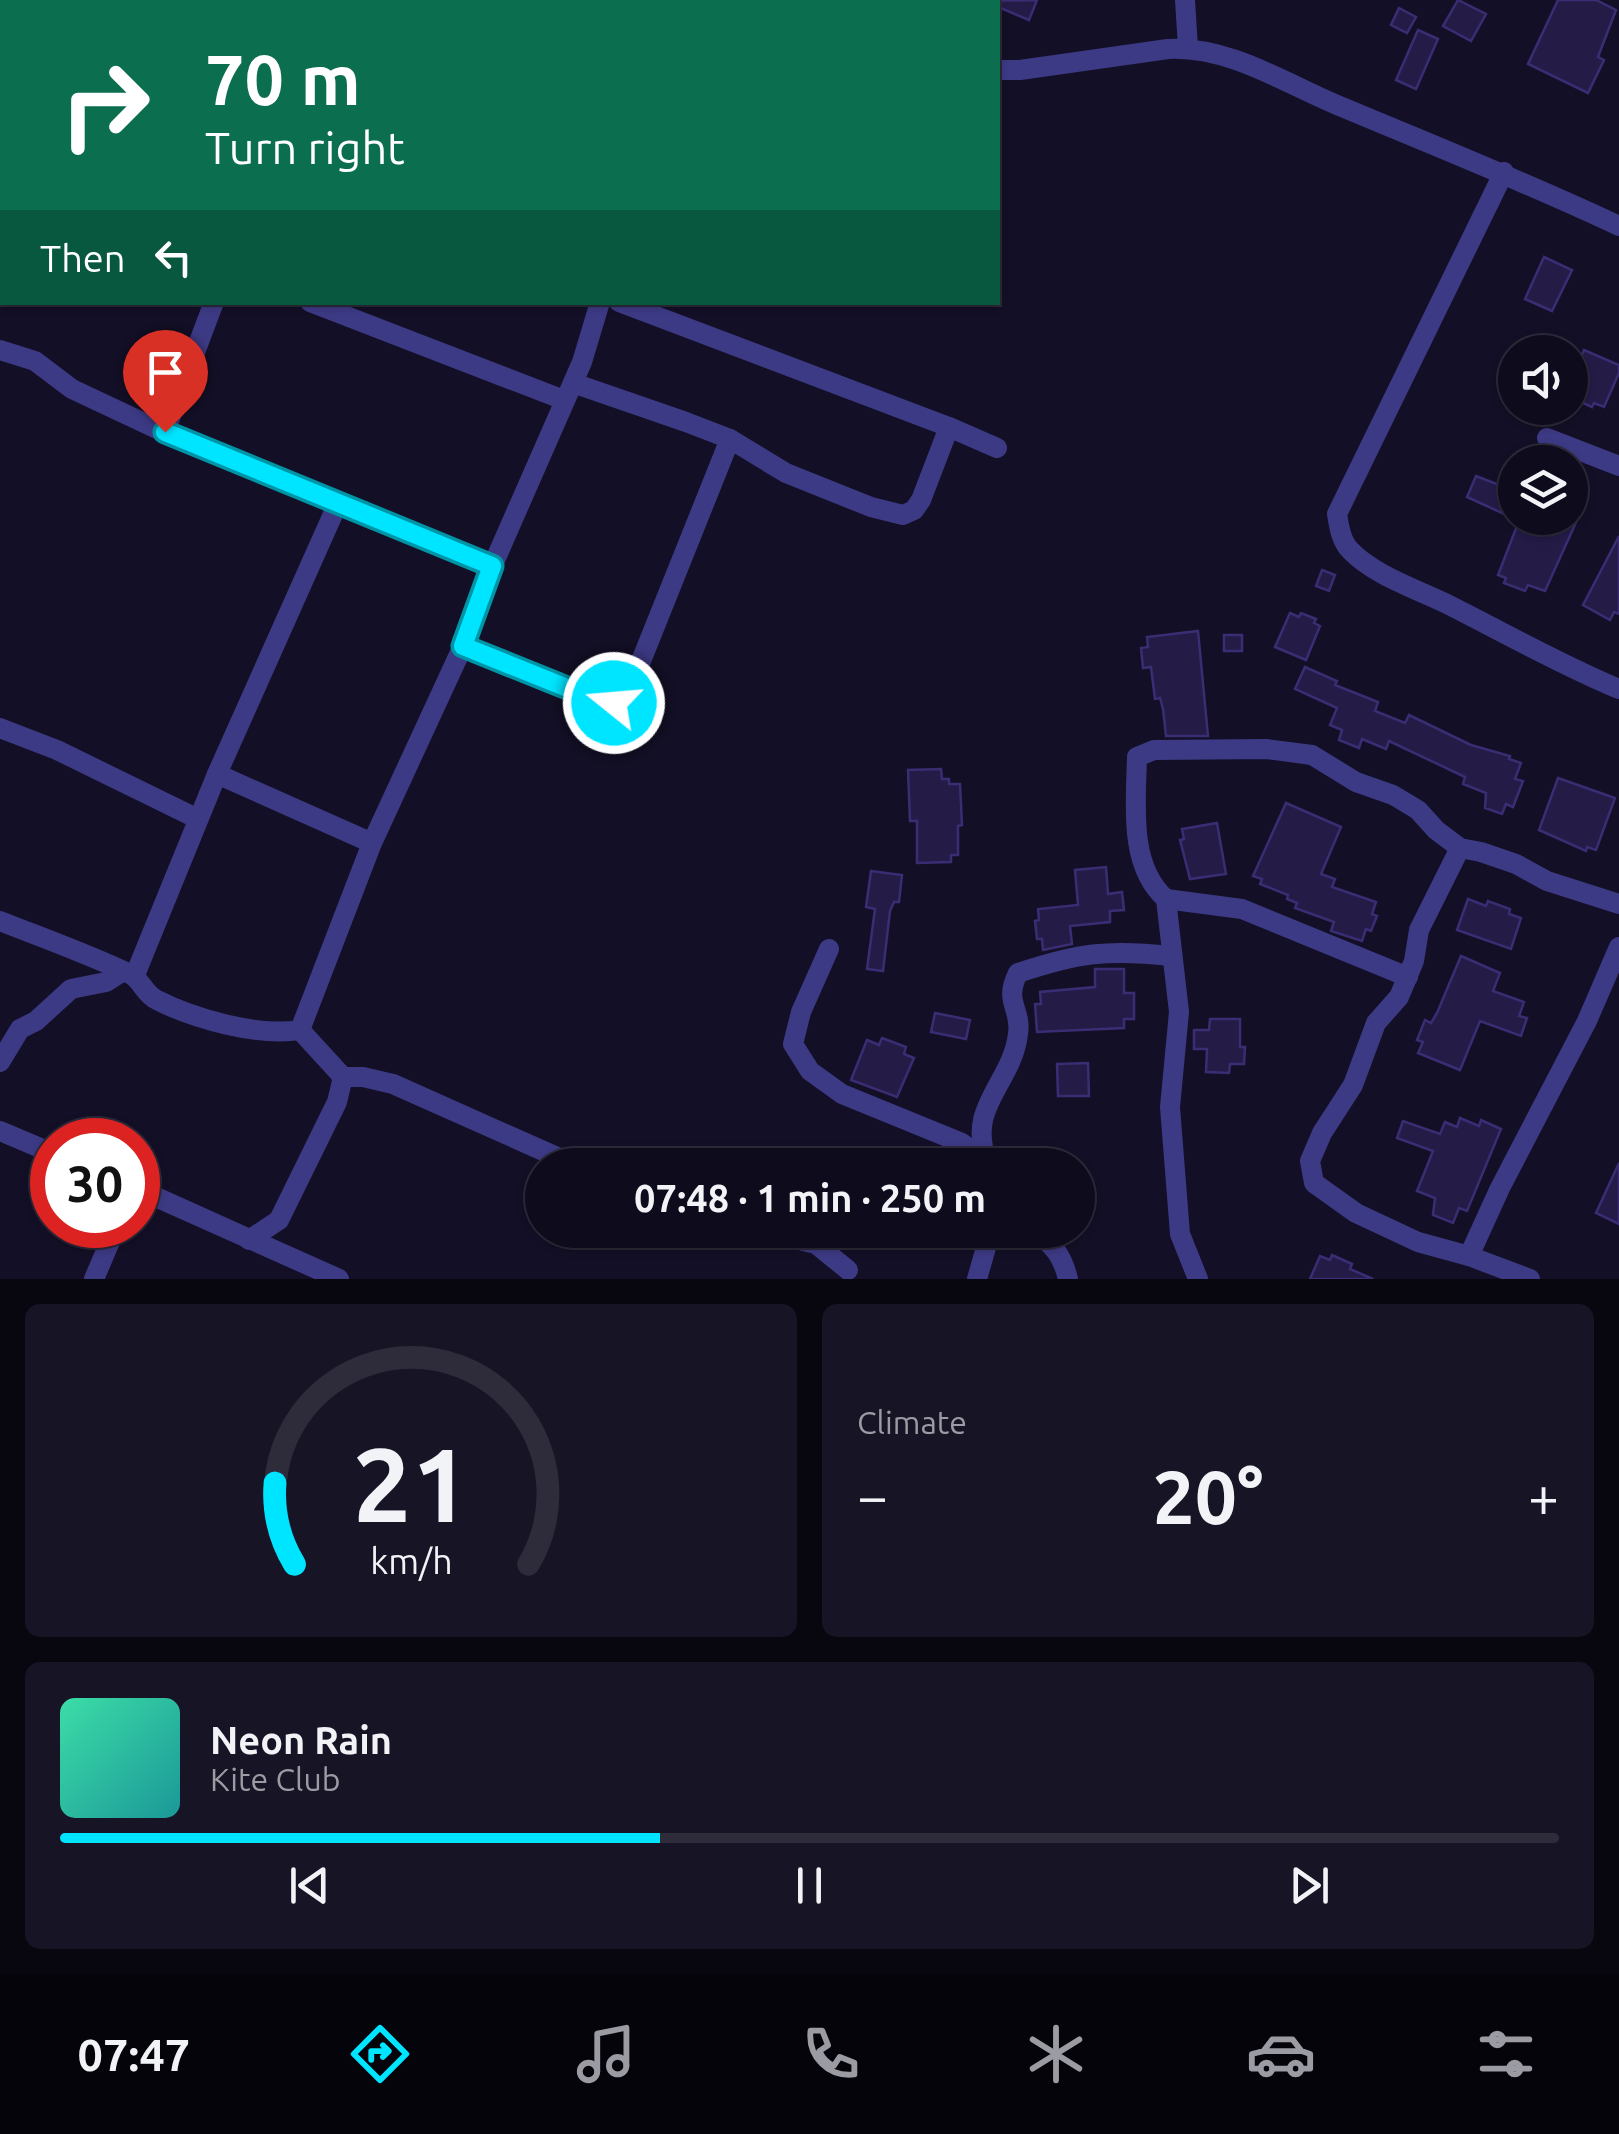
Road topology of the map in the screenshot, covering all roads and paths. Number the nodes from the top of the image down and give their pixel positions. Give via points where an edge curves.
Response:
1 (1185, 0) edge
2 (1188, 48) junction
3 (1000, 70) edge
4 (1504, 172) junction
5 (1619, 226) edge
6 (213, 305) edge
7 (319, 305) edge
8 (599, 305) edge
9 (627, 305) edge
10 (0, 350) edge
11 (568, 391) junction
12 (949, 427) junction
13 (165, 432) junction
14 (1546, 438) dead end
15 (730, 440) junction
16 (997, 448) dead end
17 (1619, 466) edge
18 (338, 504) junction
19 (492, 566) junction
20 (463, 646) junction
21 (1619, 689) edge
22 (0, 728) edge
23 (217, 774) junction
24 (198, 819) junction
25 (372, 843) junction
26 (1460, 848) junction
27 (1166, 899) junction
28 (1619, 904) edge
29 (0, 920) edge
30 (1619, 946) edge
31 (828, 949) dead end
32 (1171, 956) junction
33 (129, 973) junction
34 (1408, 977) junction
35 (300, 1030) junction
36 (0, 1062) edge
37 (343, 1077) junction
38 (0, 1130) edge
39 (30, 1143) edge
40 (537, 1148) edge
41 (968, 1148) edge
42 (982, 1148) edge
43 (160, 1199) edge
44 (278, 1220) junction
45 (250, 1240) junction
46 (107, 1248) edge
47 (821, 1248) edge
48 (985, 1248) edge
49 (1054, 1248) edge
50 (289, 1256) junction
51 (1469, 1256) junction
52 (848, 1270) dead end
53 (94, 1279) edge
54 (339, 1279) edge
55 (977, 1279) edge
56 (1068, 1279) edge
57 (1198, 1279) edge
58 (1530, 1279) edge

1 - 2 street
2 - 3 street
2 - 4 street via 1224,55
4 - 5 street
4 - 21 street via 1337,514 1340,532 1349,550 1391,578
6 - 13 street
7 - 11 street
8 - 11 street
9 - 12 street
10 - 13 street
11 - 15 street via 632,401
11 - 19 street
12 - 15 street via 920,500 904,515 786,473
12 - 16 street
13 - 18 street
14 - 17 street
15 - 20 street via 629,690 614,703
18 - 19 street
18 - 23 street
19 - 20 street
20 - 25 street
22 - 24 street
23 - 24 street
23 - 25 street
24 - 33 street
25 - 35 street
26 - 27 street via 1418,810 1312,754 1154,750 1137,757 1136,823 1152,887
26 - 28 street
26 - 34 street via 1419,930
27 - 32 street
27 - 34 street via 1242,909
29 - 33 street
30 - 51 street
31 - 41 street via 792,1044 810,1072 842,1094
32 - 42 street via 1122,950 1068,956 1018,973 1010,990 1019,1032 986,1104
32 - 57 street via 1179,1012 1170,1107 1180,1234
33 - 35 street via 154,999 191,1013 256,1030
33 - 36 street via 70,989 20,1029
34 - 51 street via 1376,1023 1353,1086 1322,1133 1310,1161 1314,1183 1356,1213 1418,1242
35 - 37 street
37 - 40 street via 392,1084
37 - 44 street
38 - 39 street
43 - 45 street
44 - 45 street
44 - 50 street
45 - 50 street
46 - 53 street
47 - 52 street
48 - 55 street
49 - 56 street
50 - 54 street
51 - 58 street

